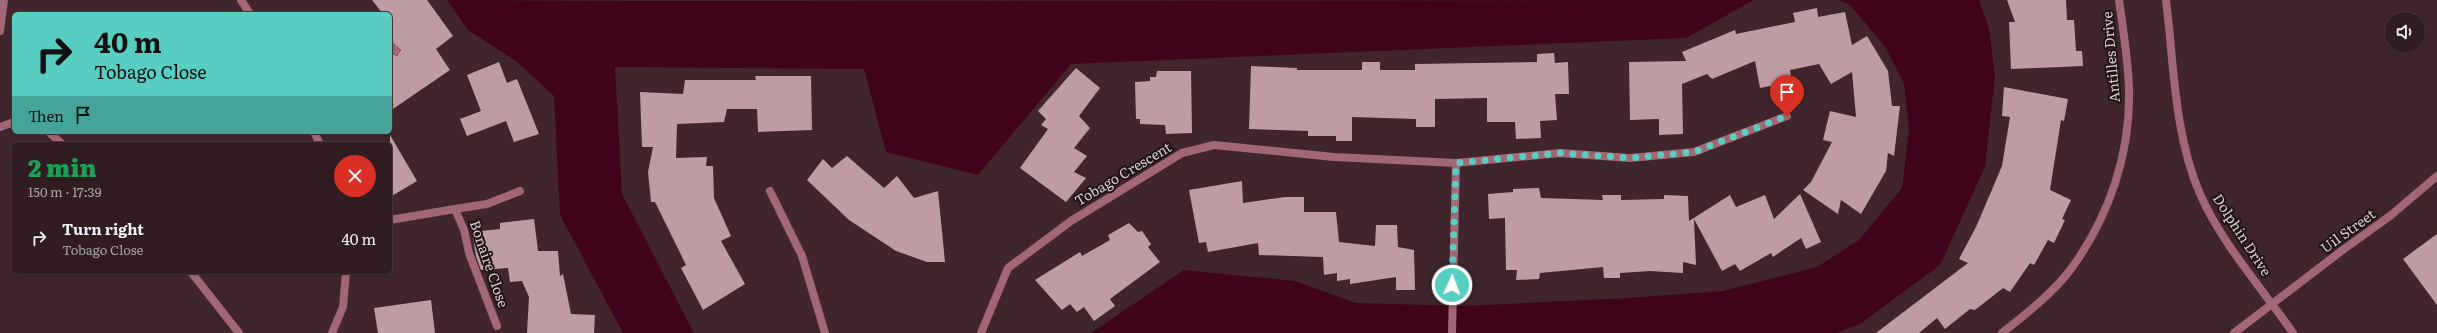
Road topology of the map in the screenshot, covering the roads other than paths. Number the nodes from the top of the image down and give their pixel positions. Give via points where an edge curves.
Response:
1 (4, 0) edge
2 (242, 0) edge
3 (2119, 0) edge
4 (2166, 0) edge
5 (249, 12) edge
6 (0, 31) edge
7 (1787, 116) dead end
8 (12, 123) edge
9 (0, 127) edge
10 (51, 134) edge
11 (60, 142) edge
12 (1456, 163) junction
13 (2437, 176) edge
14 (520, 191) dead end
15 (770, 191) dead end
16 (455, 209) junction
17 (392, 220) edge
18 (193, 274) edge
19 (346, 274) edge
20 (2273, 304) junction
21 (497, 326) dead end
22 (239, 333) edge
23 (332, 333) edge
24 (825, 333) edge
25 (981, 333) edge
26 (1452, 333) edge
27 (2002, 333) edge
28 (2234, 333) edge
29 (2293, 333) edge

1 - 6 street
2 - 5 street
3 - 27 street, Antilles Drive via 2129,87 2128,127 2117,180 2097,228 2070,270 2034,308
4 - 20 street, Dolphin Drive via 2182,135 2200,194 2226,239
7 - 12 street, Tobago Crescent via 1694,152 1630,158 1560,153
8 - 9 street
10 - 11 street
12 - 25 street, Tobago Crescent via 1334,157 1214,145 1182,153 1071,221 1008,268
12 - 26 street
13 - 20 street, Uil Street via 2390,216 2344,248
14 - 16 street, Bonaire Close via 487,204
15 - 24 street via 802,256
16 - 17 street, Bonaire Close
16 - 21 street, Bonaire Close via 464,230 468,252
18 - 22 street
19 - 23 street via 343,307
20 - 28 street, Uil Street
20 - 29 street, Dolphin Drive

